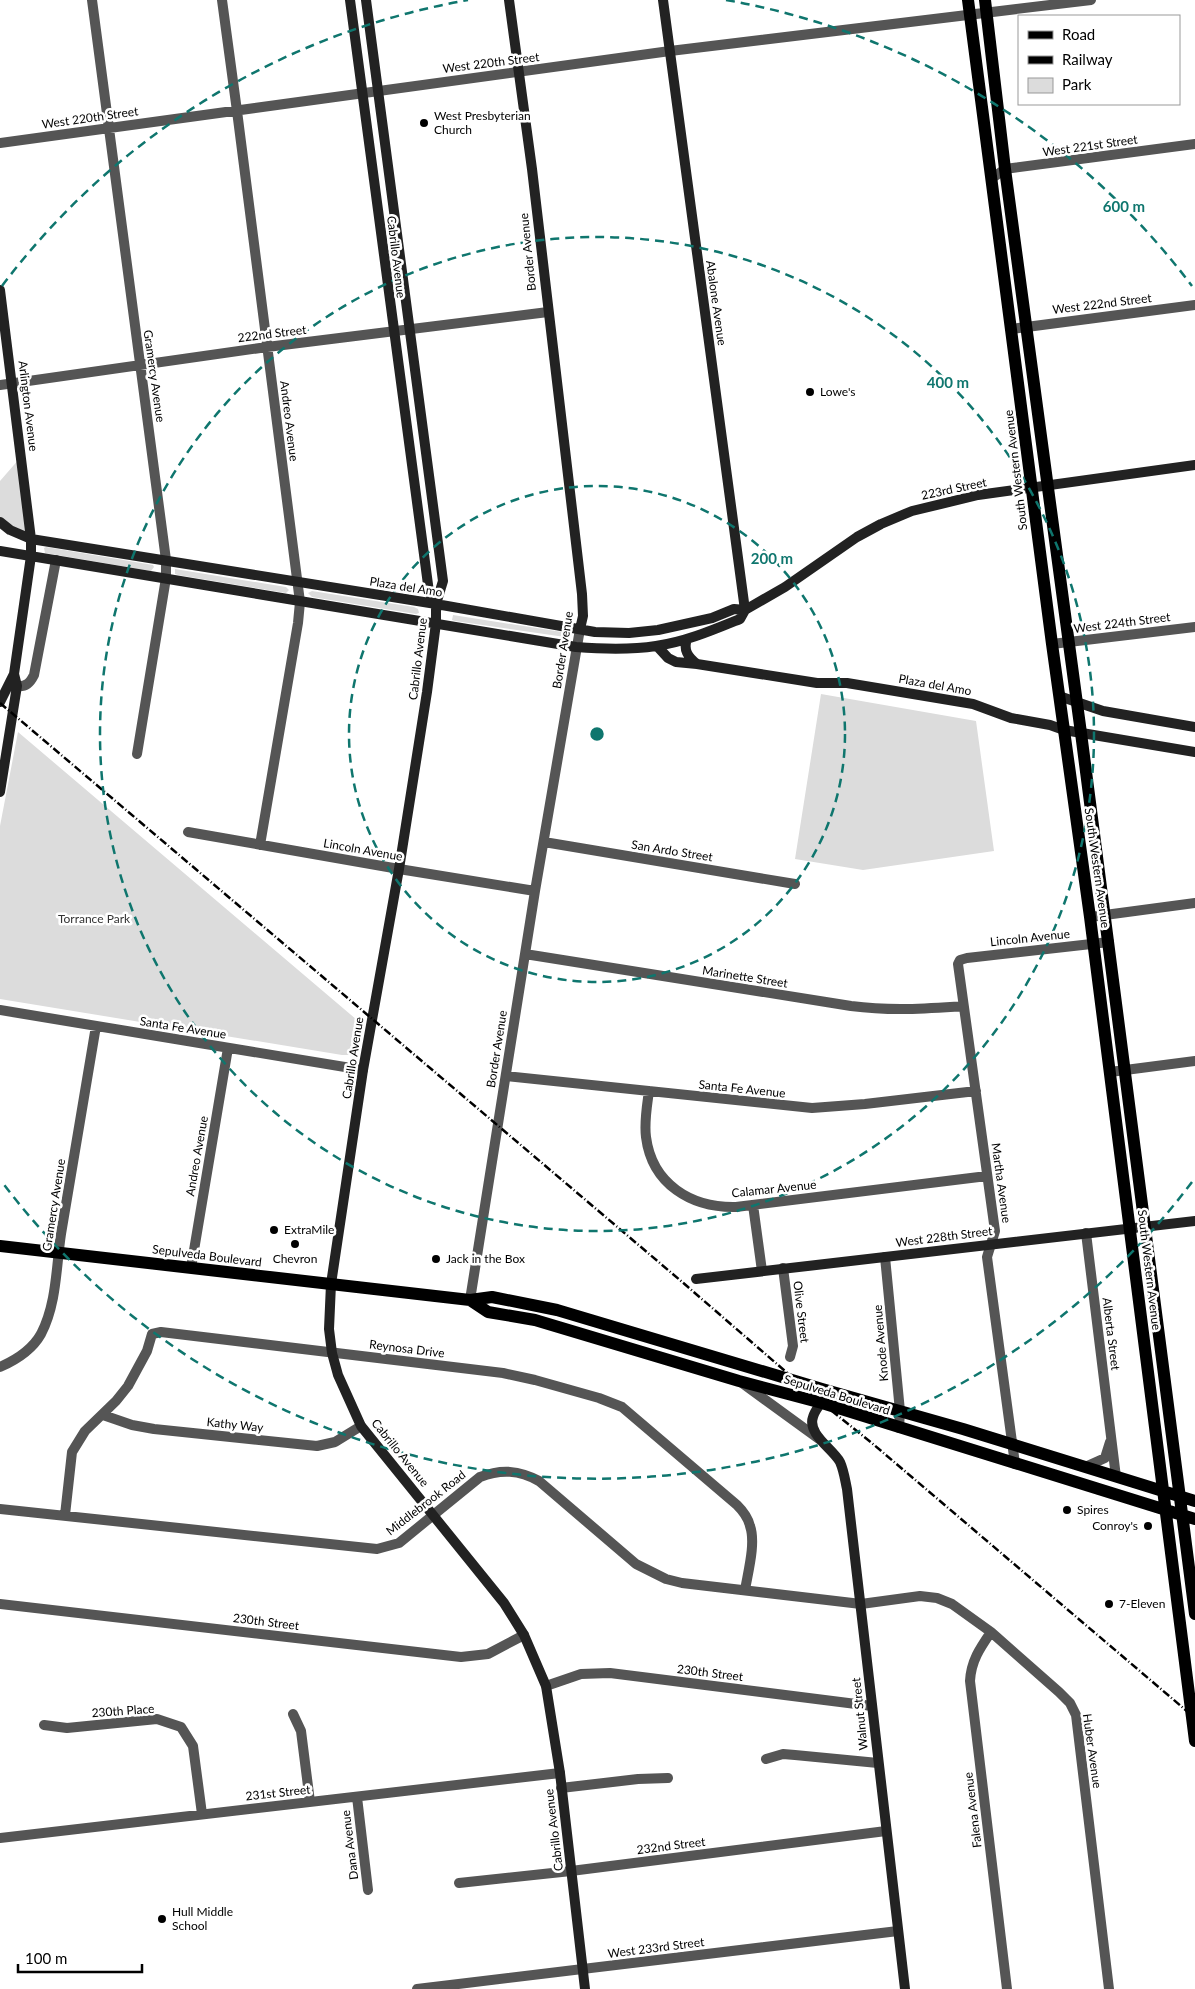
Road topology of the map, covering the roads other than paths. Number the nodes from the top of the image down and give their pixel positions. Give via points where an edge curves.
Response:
1 (92, 0) edge
2 (222, 0) edge
3 (350, 0) edge
4 (366, 0) edge
5 (509, 0) edge
6 (663, 0) edge
7 (968, 0) edge
8 (1091, 0) edge
9 (986, 6) edge
10 (970, 14) junction
11 (670, 51) junction
12 (519, 72) junction
13 (378, 91) junction
14 (362, 93) junction
15 (237, 111) junction
16 (109, 128) junction
17 (0, 143) edge
18 (1195, 144) edge
19 (1006, 169) junction
20 (991, 179) junction
21 (0, 290) edge
22 (1195, 305) edge
23 (548, 312) junction
24 (1026, 327) junction
25 (1011, 329) junction
26 (409, 330) junction
27 (394, 332) junction
28 (267, 347) junction
29 (140, 365) junction
30 (13, 383) junction
31 (0, 385) edge
32 (1195, 465) edge
33 (1048, 487) junction
34 (1032, 489) junction
35 (0, 522) edge
36 (31, 539) junction
37 (0, 551) edge
38 (31, 556) junction
39 (56, 560) junction
40 (166, 560) junction
41 (166, 578) junction
42 (298, 582) junction
43 (300, 602) junction
44 (436, 604) junction
45 (745, 610) junction
46 (436, 623) junction
47 (1195, 627) edge
48 (580, 629) junction
49 (687, 639) junction
50 (1068, 642) junction
51 (1052, 644) junction
52 (657, 646) junction
53 (576, 647) junction
54 (697, 664) junction
55 (14, 674) junction
56 (17, 686) junction
57 (1059, 696) junction
58 (1076, 701) junction
59 (0, 702) edge
60 (1195, 727) edge
61 (1064, 730) junction
62 (1082, 733) junction
63 (1195, 752) edge
64 (137, 754) dead end
65 (0, 792) edge
66 (188, 832) dead end
67 (544, 842) junction
68 (260, 845) junction
69 (399, 869) junction
70 (795, 884) dead end
71 (535, 891) junction
72 (1195, 903) edge
73 (1105, 916) junction
74 (1090, 917) junction
75 (1108, 942) junction
76 (1093, 944) junction
77 (524, 954) junction
78 (958, 964) joint
79 (963, 1006) junction
80 (0, 1010) edge
81 (96, 1026) junction
82 (228, 1048) junction
83 (1195, 1061) edge
84 (363, 1070) junction
85 (1125, 1070) junction
86 (1110, 1072) junction
87 (506, 1076) junction
88 (649, 1091) junction
89 (976, 1091) junction
90 (988, 1176) junction
91 (753, 1205) junction
92 (1195, 1221) edge
93 (1146, 1226) junction
94 (1130, 1228) junction
95 (1086, 1234) junction
96 (991, 1244) junction
97 (0, 1246) edge
98 (58, 1253) junction
99 (885, 1257) junction
100 (191, 1268) junction
101 (783, 1268) junction
102 (762, 1271) junction
103 (1136, 1278) junction
104 (696, 1279) dead end
105 (331, 1284) junction
106 (470, 1300) junction
107 (1158, 1321) junction
108 (616, 1327) junction
109 (611, 1342) junction
110 (332, 1353) junction
111 (790, 1357) dead end
112 (0, 1367) edge
113 (739, 1381) junction
114 (826, 1390) junction
115 (822, 1404) junction
116 (900, 1411) junction
117 (102, 1415) junction
118 (361, 1426) junction
119 (899, 1428) junction
120 (1111, 1438) junction
121 (824, 1442) junction
122 (1013, 1445) junction
123 (1015, 1464) junction
124 (1086, 1467) junction
125 (1116, 1477) junction
126 (1164, 1491) junction
127 (1180, 1496) junction
128 (1195, 1500) edge
129 (0, 1509) edge
130 (1166, 1510) junction
131 (65, 1515) junction
132 (433, 1515) junction
133 (1189, 1518) edge
134 (745, 1590) junction
135 (0, 1604) edge
136 (861, 1604) junction
137 (1195, 1614) edge
138 (991, 1632) junction
139 (524, 1635) junction
140 (546, 1686) junction
141 (872, 1706) junction
142 (293, 1714) dead end
143 (44, 1725) dead end
144 (1195, 1741) edge
145 (766, 1759) dead end
146 (878, 1762) junction
147 (560, 1772) junction
148 (668, 1778) dead end
149 (562, 1788) junction
150 (357, 1797) junction
151 (310, 1802) junction
152 (202, 1814) junction
153 (886, 1831) junction
154 (0, 1838) edge
155 (571, 1871) junction
156 (459, 1883) dead end
157 (368, 1890) dead end
158 (898, 1931) junction
159 (583, 1969) junction
160 (417, 1989) edge
161 (585, 1989) edge
162 (906, 1989) edge
163 (1007, 1989) edge
164 (1109, 1989) edge

1 - 16 street, Gramercy Avenue
2 - 15 street, Andreo Avenue
3 - 14 street, Cabrillo Avenue
4 - 13 street, Cabrillo Avenue
5 - 12 street, Border Avenue
6 - 11 street, Abalone Avenue
7 - 10 main road, South Western Avenue
8 - 9 street, West 220th Street
9 - 10 street, West 220th Street
9 - 19 main road, South Western Avenue
10 - 11 street, West 220th Street
10 - 20 main road, South Western Avenue
11 - 12 street, West 220th Street
11 - 45 street, Abalone Avenue
12 - 13 street, West 220th Street
12 - 23 street, Border Avenue
13 - 14 street, West 220th Street
13 - 26 street, Cabrillo Avenue
14 - 15 street, West 220th Street
14 - 27 street, Cabrillo Avenue
15 - 16 street, West 220th Street
15 - 28 street, Andreo Avenue
16 - 17 street, West 220th Street
16 - 29 street, Gramercy Avenue
18 - 19 street, West 221st Street
19 - 20 street, West 221st Street
19 - 24 main road, South Western Avenue
20 - 25 main road, South Western Avenue
21 - 30 street, Arlington Avenue
22 - 24 street, West 222nd Street
23 - 26 street, 222nd Street
23 - 48 street, Border Avenue via 582,594
24 - 25 street, West 222nd Street
24 - 33 main road, South Western Avenue
25 - 34 main road, South Western Avenue
26 - 27 street, 222nd Street
26 - 44 street, Cabrillo Avenue via 443,581
27 - 28 street, 222nd Street
27 - 44 street, Cabrillo Avenue via 429,592
28 - 29 street, 222nd Street
28 - 42 street, Andreo Avenue
29 - 30 street, 222nd Street
29 - 40 street, Gramercy Avenue
30 - 31 street, 222nd Street
30 - 36 street, Arlington Avenue
32 - 33 street, 223rd Street
33 - 34 street, 223rd Street
33 - 50 main road, South Western Avenue
34 - 45 street, 223rd Street via 956,499 907,513 857,537 785,587
34 - 51 main road, South Western Avenue
35 - 36 street, Plaza del Amo
36 - 38 street, Arlington Avenue
36 - 40 street, Plaza del Amo
37 - 38 street
38 - 39 street
38 - 55 street, Arlington Avenue
39 - 41 street
39 - 56 street via 34,675 31,682
40 - 41 street, Gramercy Avenue
40 - 42 street, Plaza del Amo
41 - 43 street
41 - 64 street, Gramercy Avenue
42 - 43 street, Andreo Avenue
42 - 44 street, Plaza del Amo
43 - 46 street
43 - 68 street, Andreo Avenue
44 - 46 street, Cabrillo Avenue
44 - 48 street, Plaza del Amo
45 - 48 street, Plaza del Amo via 734,608 712,618 658,630 614,634
45 - 49 street via 740,619
46 - 53 street
46 - 69 street, Cabrillo Avenue
47 - 50 street, West 224th Street
48 - 53 street, Border Avenue
49 - 52 street
49 - 54 street via 688,657
50 - 51 street, West 224th Street
50 - 58 main road, South Western Avenue
51 - 57 main road, South Western Avenue
52 - 53 street
52 - 54 street, Plaza del Amo via 676,662
53 - 67 street, Border Avenue
54 - 61 street, Plaza del Amo via 817,682 847,683 973,704 1011,718
55 - 56 street, Arlington Avenue
55 - 59 street, Arlington Avenue
56 - 65 street, Arlington Avenue
57 - 58 street
57 - 61 main road, South Western Avenue
58 - 60 street via 1111,712
58 - 62 main road, South Western Avenue
61 - 62 street, Plaza del Amo
61 - 74 main road, South Western Avenue
62 - 63 street, Plaza del Amo
62 - 73 main road, South Western Avenue
66 - 68 street, Lincoln Avenue
67 - 70 street, San Ardo Street
67 - 71 street, Border Avenue
68 - 69 street, Lincoln Avenue
69 - 71 street, Lincoln Avenue
69 - 84 street, Cabrillo Avenue
71 - 77 street, Border Avenue
72 - 73 street
73 - 74 street
73 - 75 main road, South Western Avenue
74 - 76 main road, South Western Avenue
75 - 76 street, Lincoln Avenue
75 - 85 main road, South Western Avenue
76 - 78 street, Lincoln Avenue via 967,958
76 - 86 main road, South Western Avenue
77 - 79 street, Marinette Street via 860,1007 914,1010
77 - 87 street, Border Avenue
78 - 79 street, Martha Avenue
79 - 89 street, Martha Avenue
80 - 81 street, Santa Fe Avenue
81 - 82 street, Santa Fe Avenue
81 - 98 street, Gramercy Avenue
82 - 84 street, Santa Fe Avenue
82 - 100 street, Andreo Avenue
83 - 85 street
84 - 105 street, Cabrillo Avenue
85 - 86 street
85 - 93 main road, South Western Avenue
86 - 94 main road, South Western Avenue
87 - 88 street, Santa Fe Avenue
87 - 106 street, Border Avenue
88 - 89 street, Santa Fe Avenue via 812,1108
88 - 91 street, Calamar Avenue via 645,1134 648,1149 660,1175 670,1187 708,1205
89 - 90 street, Martha Avenue
90 - 91 street, Calamar Avenue
90 - 96 street, Martha Avenue via 996,1231
91 - 102 street
92 - 93 street, West 228th Street
93 - 94 street, West 228th Street
93 - 107 main road, South Western Avenue
94 - 95 street, West 228th Street
94 - 103 main road, South Western Avenue
95 - 96 street, West 228th Street
95 - 120 street, Alberta Street
96 - 99 street, West 228th Street
96 - 122 street, Martha Avenue via 987,1257
97 - 98 main road, Sepulveda Boulevard
98 - 100 main road, Sepulveda Boulevard
98 - 112 street, Gramercy Avenue via 51,1308 40,1336 20,1357
99 - 101 street, West 228th Street
99 - 116 street, Knode Avenue
100 - 105 main road, Sepulveda Boulevard
101 - 102 street, West 228th Street
101 - 111 street, Olive Street via 793,1346
102 - 104 street, West 228th Street
103 - 107 main road via 1146,1292 1149,1318 1152,1322
103 - 126 main road, South Western Avenue
105 - 106 main road, Sepulveda Boulevard
105 - 110 street, Cabrillo Avenue
106 - 108 main road, Sepulveda Boulevard via 492,1297 520,1301
106 - 109 main road, Sepulveda Boulevard via 488,1312 535,1320
107 - 127 main road, South Western Avenue
108 - 109 main road
108 - 114 main road, Sepulveda Boulevard
109 - 113 main road, Sepulveda Boulevard
110 - 117 street, Reynosa Drive via 156,1332 152,1334 147,1351 128,1386
110 - 118 street, Cabrillo Avenue
110 - 134 street, Reynosa Drive via 503,1373 622,1407 738,1505 746,1516 752,1538
113 - 115 main road, Sepulveda Boulevard
113 - 121 street, Walnut Street
114 - 115 street, Walnut Street
114 - 116 main road, Sepulveda Boulevard
115 - 119 main road, Sepulveda Boulevard
115 - 121 street, Walnut Street via 812,1423
116 - 119 street, Knode Avenue
116 - 122 main road, Sepulveda Boulevard
117 - 118 street, Kathy Way via 154,1429 317,1446 335,1442
117 - 131 street, Reynosa Drive via 85,1431 72,1452
118 - 132 street, Cabrillo Avenue
119 - 123 main road, Sepulveda Boulevard
120 - 124 street via 1104,1458
120 - 125 street, Alberta Street
121 - 136 street, Walnut Street via 833,1451 844,1473
122 - 123 street, Martha Avenue
122 - 124 main road, Sepulveda Boulevard
123 - 130 main road, Sepulveda Boulevard
124 - 125 main road, Sepulveda Boulevard
125 - 126 main road, Sepulveda Boulevard
126 - 127 main road, Sepulveda Boulevard
126 - 130 main road, South Western Avenue
127 - 128 main road, Sepulveda Boulevard
127 - 133 main road, South Western Avenue
129 - 131 street, Middlebrook Road
130 - 133 main road, Sepulveda Boulevard
130 - 144 main road, South Western Avenue
131 - 132 street, Middlebrook Road via 377,1549 399,1543
132 - 134 street, Middlebrook Road via 480,1477 515,1472 539,1481 624,1555 649,1571 682,1583
132 - 139 street, Cabrillo Avenue via 504,1602
133 - 137 main road, South Western Avenue
134 - 136 street, Middlebrook Road
135 - 139 street, 230th Street via 461,1657 488,1654
136 - 138 street, Huber Avenue via 920,1596 937,1598 962,1610
136 - 141 street, Walnut Street
138 - 163 street, Falena Avenue via 974,1659 970,1681
138 - 164 street, Huber Avenue via 1060,1692 1076,1715
139 - 140 street, Cabrillo Avenue
140 - 141 street, 230th Street via 581,1674 610,1673
140 - 147 street, Cabrillo Avenue
141 - 146 street, Walnut Street
142 - 151 street via 301,1731
143 - 152 street, 230th Place via 67,1728 157,1719 181,1727 193,1746
145 - 146 street via 795,1754
146 - 153 street, Walnut Street
147 - 149 street, Cabrillo Avenue
147 - 150 street, 231st Street
148 - 149 street
149 - 155 street, Cabrillo Avenue
150 - 151 street, 231st Street
150 - 157 street, Dana Avenue
151 - 152 street, 231st Street
152 - 154 street, 231st Street
153 - 155 street, 232nd Street
153 - 158 street, Walnut Street
155 - 156 street, 232nd Street
155 - 159 street, Cabrillo Avenue
158 - 159 street, West 233rd Street
158 - 162 street, Walnut Street
159 - 160 street, West 233rd Street
159 - 161 street, Cabrillo Avenue

